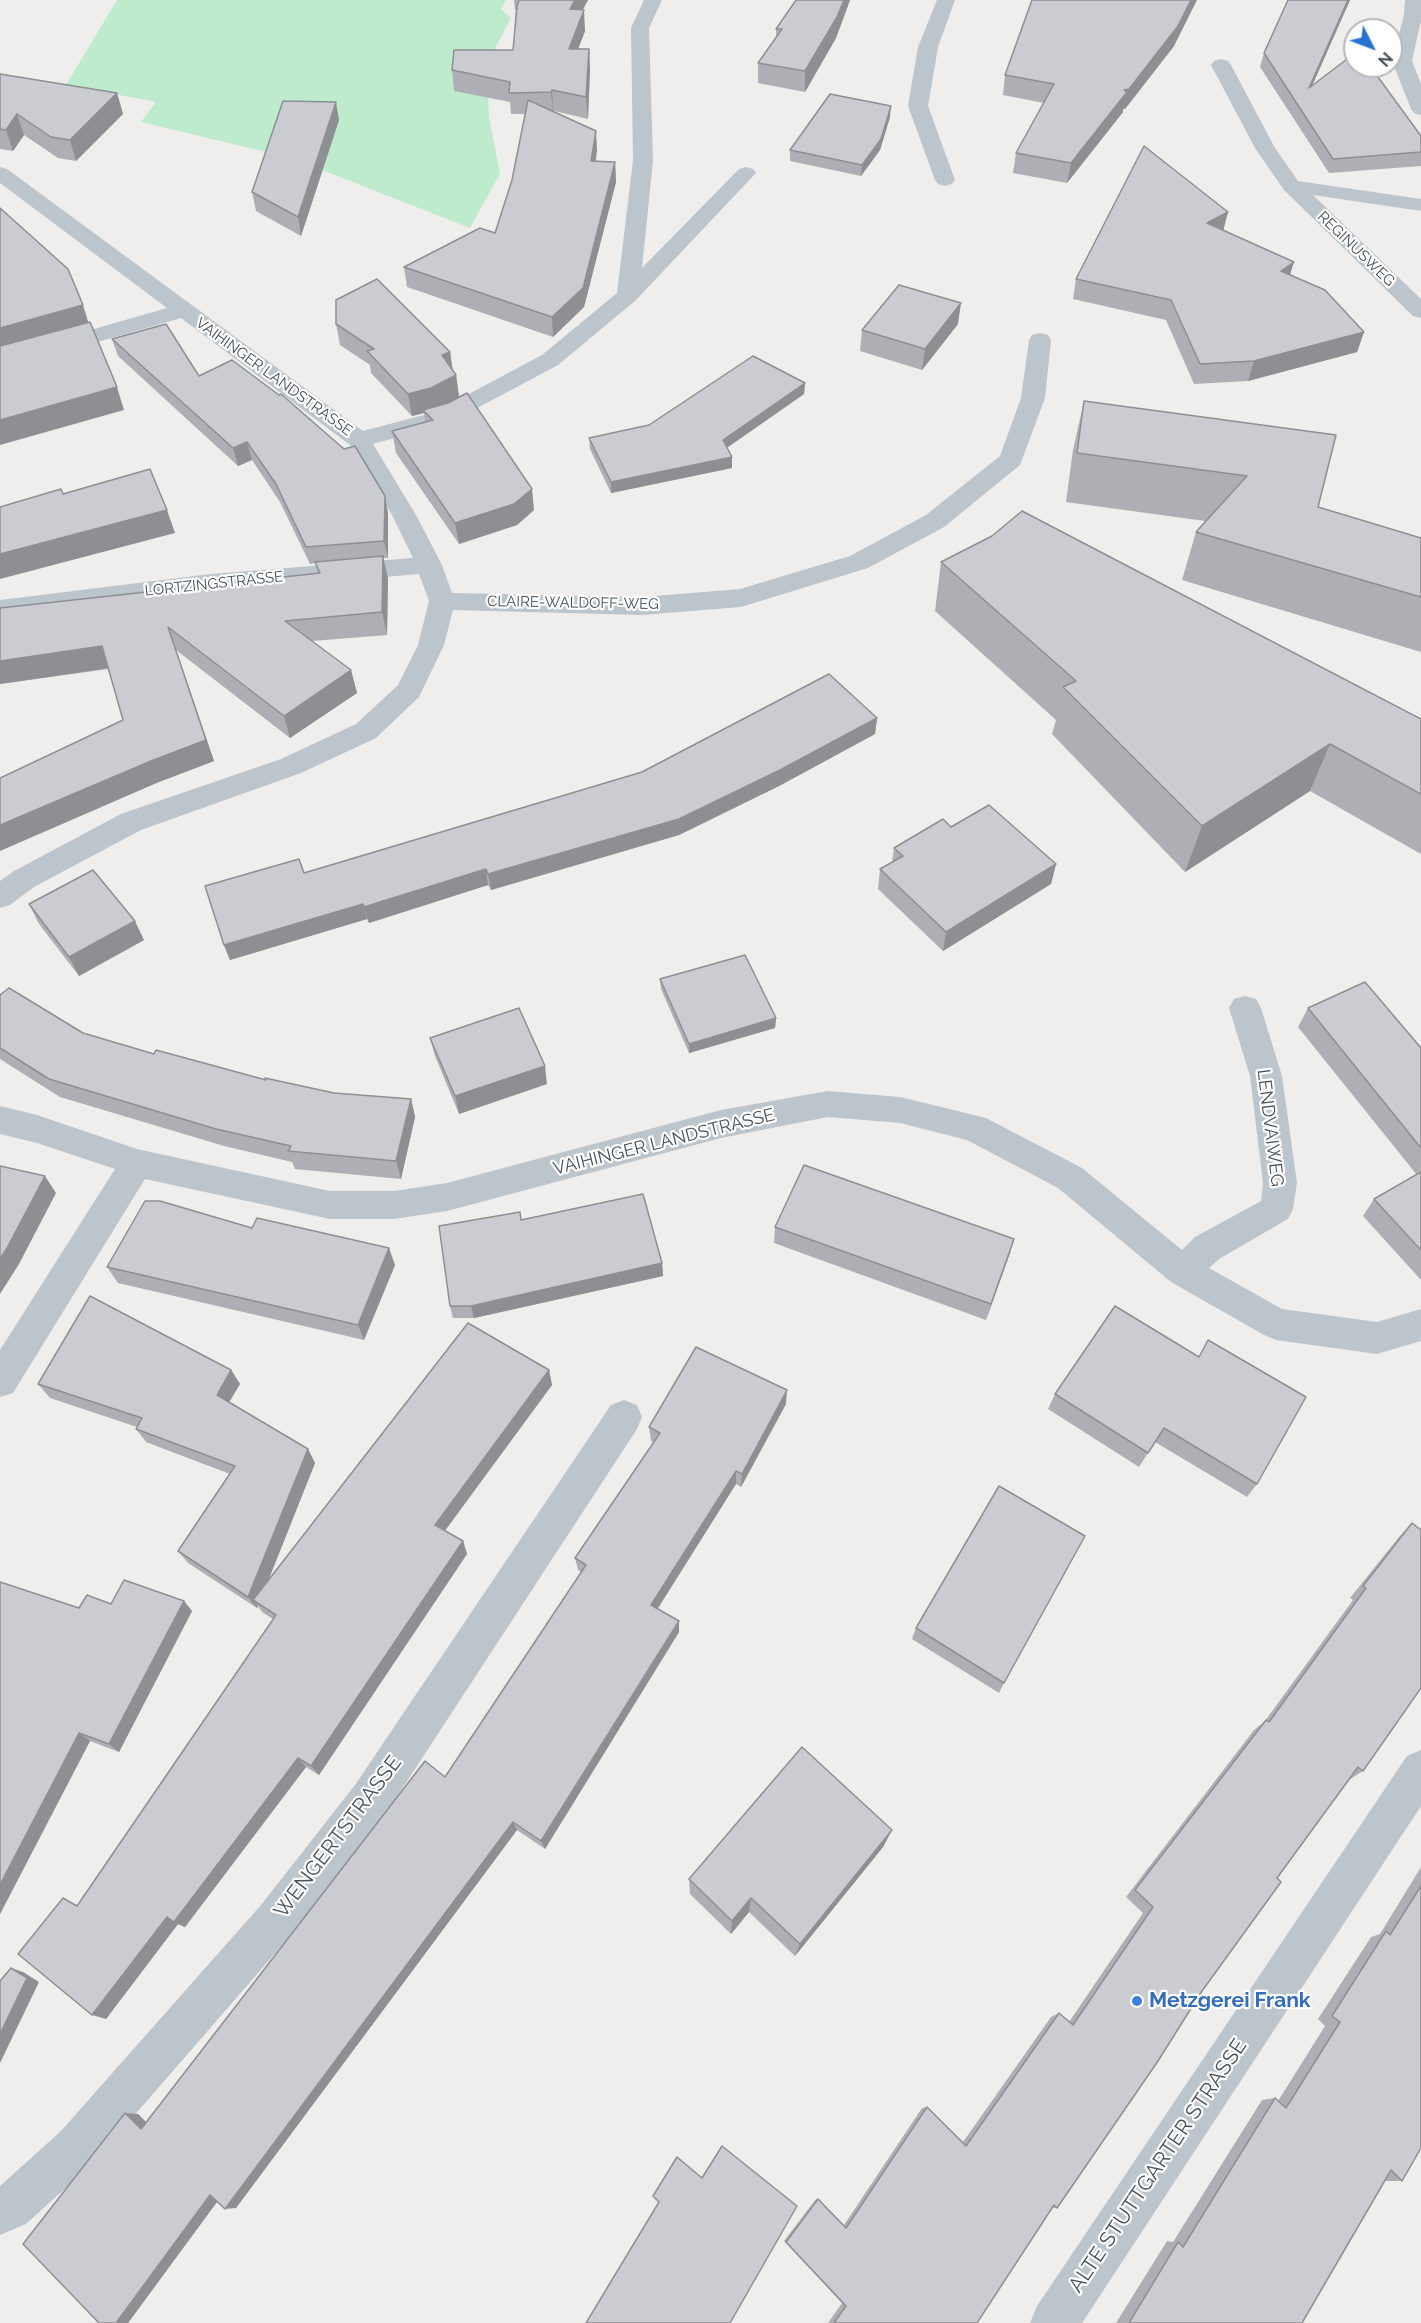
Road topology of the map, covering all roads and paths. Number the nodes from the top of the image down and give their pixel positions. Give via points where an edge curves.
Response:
1 (653, 0) edge
2 (946, 0) edge
3 (1414, 0) edge
4 (1221, 65) dead end
5 (1421, 109) edge
6 (746, 172) dead end
7 (0, 173) edge
8 (945, 180) dead end
9 (1291, 186) junction
10 (1421, 205) edge
11 (628, 295) junction
12 (184, 310) junction
13 (1421, 311) edge
14 (1040, 340) dead end
15 (0, 363) edge
16 (359, 440) junction
17 (429, 565) junction
18 (442, 601) junction
19 (0, 609) edge
20 (0, 897) edge
21 (1245, 1008) dead end
22 (0, 1120) edge
23 (137, 1163) junction
24 (1183, 1271) junction
25 (1421, 1325) edge
26 (0, 1381) edge
27 (624, 1417) dead end
28 (1421, 1770) edge
29 (0, 2212) edge
30 (1054, 2323) edge

1 - 11 street via 640,27 643,160
2 - 8 street via 928,47 918,106
3 - 5 street via 1402,61
4 - 9 street, REGINUSWEG via 1265,148
6 - 11 street
7 - 12 street, VAIHINGER LANDSTRASSE
9 - 10 street
9 - 13 street, REGINUSWEG
11 - 16 street via 550,360 443,417
12 - 15 street
12 - 16 street, VAIHINGER LANDSTRASSE
14 - 18 street, CLAIRE-WALDOFF-WEG via 1033,398 1011,460 935,521 859,562 741,598 642,606
16 - 17 street, VAIHINGER LANDSTRASSE
17 - 18 street, VAIHINGER LANDSTRASSE
17 - 19 street, LORTZINGSTRASSE via 211,583
18 - 20 street via 431,645 409,690 366,731 291,766 131,822 24,879
21 - 24 street, LENDVAIWEG via 1266,1076 1280,1183 1276,1209 1207,1248
22 - 23 street, VAIHINGER LANDSTRASSE
23 - 24 street, VAIHINGER LANDSTRASSE via 330,1205 394,1205 447,1197 721,1124 828,1104 900,1110 974,1128 1070,1178
23 - 26 street
24 - 25 street, VAIHINGER LANDSTRASSE via 1276,1324 1377,1338
27 - 29 street, WENGERTSTRASSE via 370,1800 276,1920 77,2147 10,2208
28 - 30 street, ALTE STUTTGARTER STRASSE

